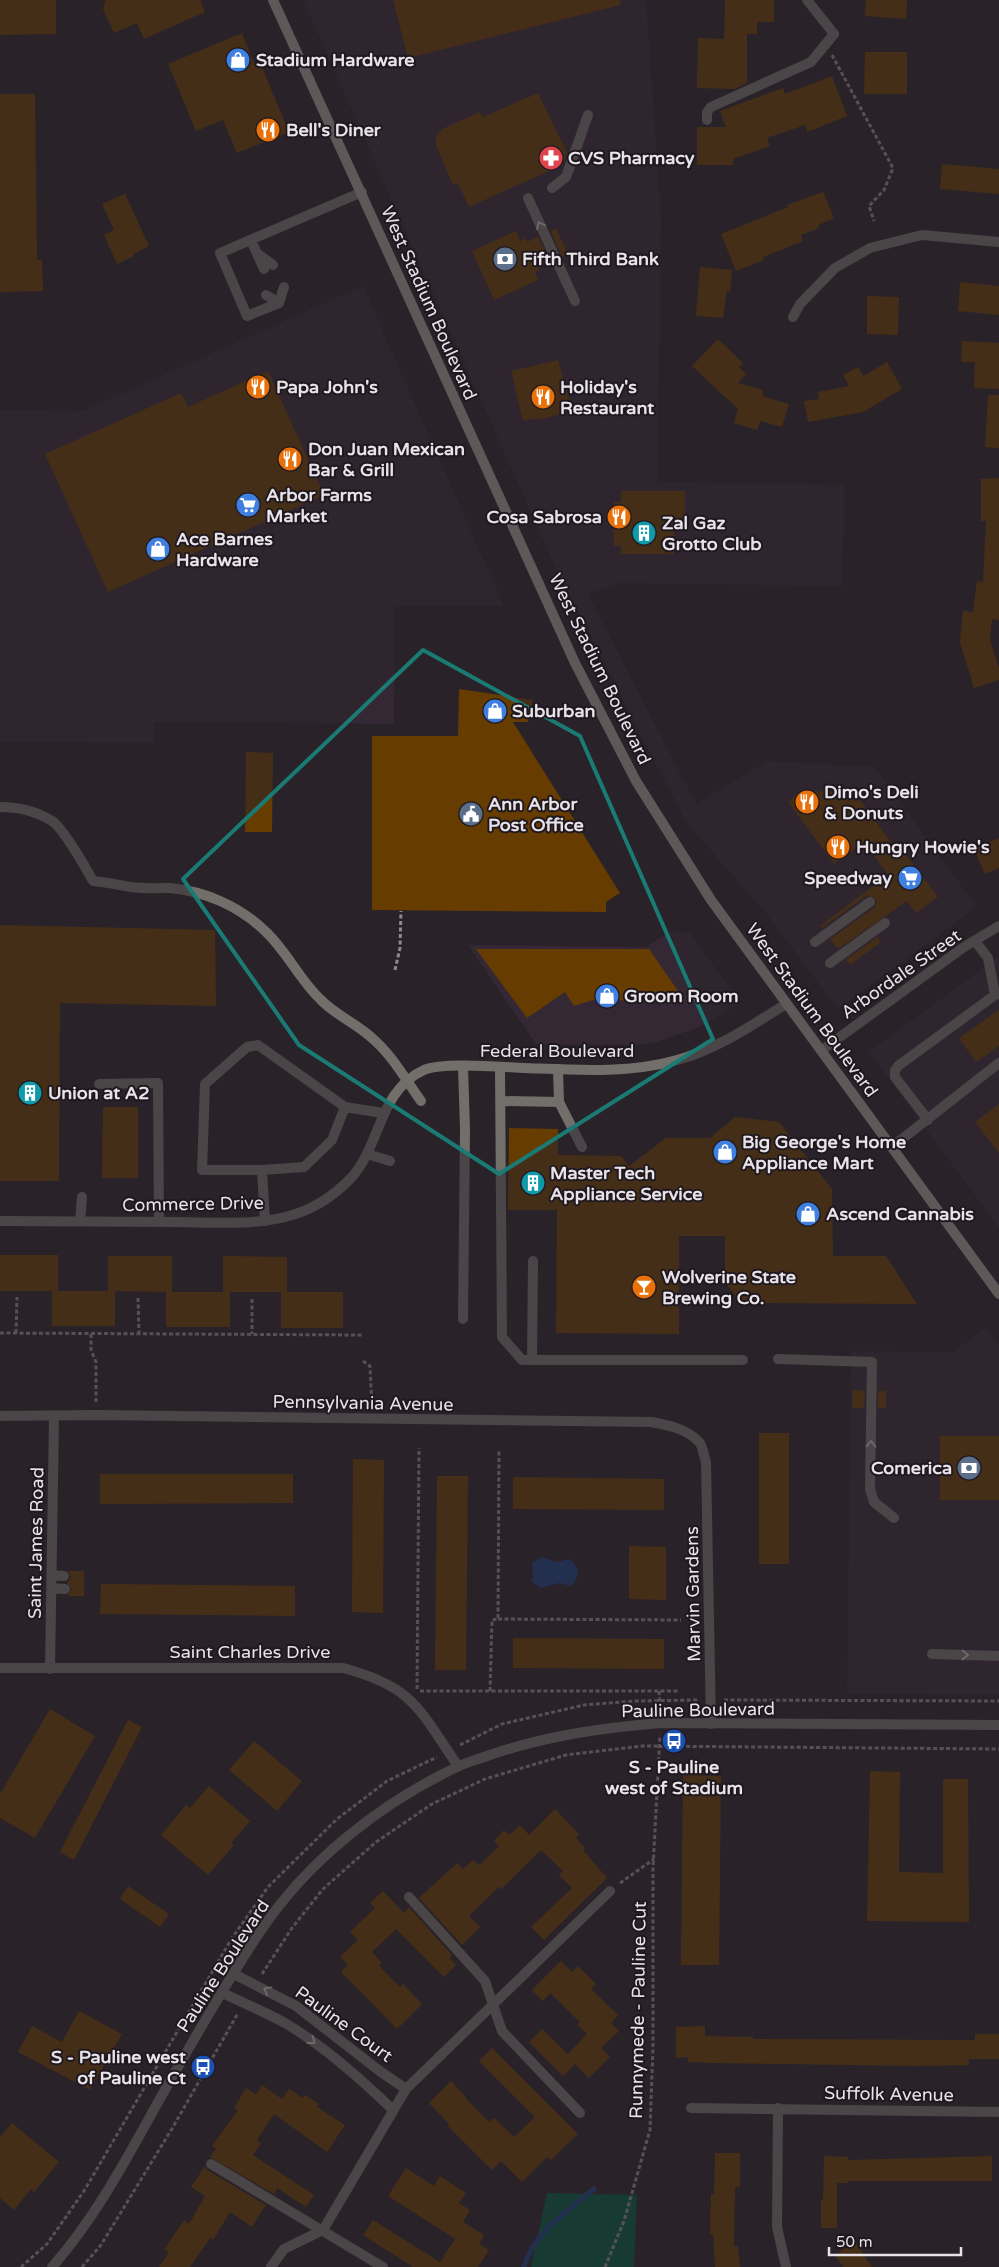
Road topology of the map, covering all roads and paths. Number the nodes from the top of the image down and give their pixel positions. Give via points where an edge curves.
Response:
1 (273, 0) edge
2 (808, 0) edge
3 (826, 44) junction
4 (588, 115) dead end
5 (707, 120) dead end
6 (552, 188) dead end
7 (362, 192) junction
8 (528, 198) dead end
9 (874, 221) dead end
10 (251, 240) junction
11 (999, 242) edge
12 (257, 253) junction
13 (576, 301) dead end
14 (279, 303) junction
15 (793, 317) dead end
16 (0, 807) edge
17 (870, 902) dead end
18 (401, 911) dead end
19 (885, 923) dead end
20 (999, 926) edge
21 (975, 941) junction
22 (814, 942) dead end
23 (830, 963) dead end
24 (396, 970) dead end
25 (997, 994) edge
26 (786, 1004) junction
27 (822, 1050) junction
28 (999, 1063) edge
29 (463, 1067) junction
30 (500, 1067) junction
31 (558, 1069) junction
32 (407, 1081) junction
33 (100, 1084) dead end
34 (421, 1101) dead end
35 (501, 1101) junction
36 (559, 1102) junction
37 (345, 1107) junction
38 (383, 1113) junction
39 (928, 1120) junction
40 (892, 1147) junction
41 (582, 1148) dead end
42 (367, 1154) junction
43 (390, 1161) dead end
44 (262, 1170) junction
45 (82, 1197) dead end
46 (265, 1220) junction
47 (0, 1221) edge
48 (80, 1221) junction
49 (159, 1222) junction
50 (533, 1261) dead end
51 (999, 1294) edge
52 (17, 1297) dead end
53 (138, 1298) dead end
54 (252, 1300) dead end
55 (463, 1319) dead end
56 (0, 1333) edge
57 (16, 1333) junction
58 (91, 1334) junction
59 (139, 1334) junction
60 (252, 1334) junction
61 (362, 1335) dead end
62 (778, 1359) dead end
63 (532, 1360) junction
64 (742, 1360) dead end
65 (363, 1361) dead end
66 (96, 1392) dead end
67 (372, 1394) dead end
68 (0, 1416) edge
69 (54, 1417) junction
70 (418, 1448) dead end
71 (499, 1449) dead end
72 (706, 1462) joint
73 (894, 1518) dead end
74 (52, 1575) junction
75 (64, 1576) dead end
76 (52, 1588) junction
77 (64, 1589) dead end
78 (498, 1619) junction
79 (681, 1620) dead end
80 (932, 1654) dead end
81 (999, 1656) edge
82 (0, 1668) edge
83 (50, 1669) junction
84 (490, 1691) junction
85 (660, 1691) junction
86 (680, 1691) dead end
87 (414, 1695) junction
88 (660, 1700) junction
89 (698, 1700) dead end
90 (724, 1700) dead end
91 (999, 1701) edge
92 (660, 1709) dead end
93 (711, 1724) junction
94 (999, 1725) edge
95 (660, 1740) dead end
96 (660, 1746) junction
97 (999, 1748) edge
98 (448, 1751) junction
99 (458, 1766) junction
100 (654, 1859) junction
101 (610, 1891) joint
102 (409, 1897) dead end
103 (234, 1974) junction
104 (255, 1984) junction
105 (223, 1993) junction
106 (243, 2003) junction
107 (493, 2006) junction
108 (406, 2089) junction
109 (691, 2108) dead end
110 (778, 2108) junction
111 (393, 2110) junction
112 (999, 2112) edge
113 (580, 2113) dead end
114 (211, 2164) dead end
115 (323, 2230) junction
116 (22, 2267) edge
117 (52, 2267) edge
118 (82, 2267) edge
119 (272, 2267) edge
120 (383, 2267) edge
121 (605, 2267) edge
122 (786, 2267) edge

1 - 7 main road, West Stadium Boulevard
2 - 3 street via 834,34
3 - 5 street via 811,62 711,107
3 - 9 path via 893,168 884,190 869,206
4 - 6 street via 566,177
7 - 10 street
7 - 26 main road, West Stadium Boulevard via 473,441 608,728 636,781 711,900
13 -> 8 street
10 - 12 street
10 - 14 street via 220,253 247,316
11 - 15 street via 922,235 870,248 835,268 800,304
12 - 12 street via 264,269
14 - 14 street via 274,291
16 - 32 street via 34,812 53,822 94,881 193,892 212,897 247,916 266,931 320,1000 371,1036 393,1059
17 - 22 street
18 - 24 path
19 - 23 street
20 - 21 street, Arbordale Street
21 - 25 street via 988,958
21 - 27 street, Arbordale Street
25 - 39 street via 895,1071 895,1077
26 - 27 main road, West Stadium Boulevard
26 - 31 street, Federal Boulevard via 708,1049 678,1060 632,1068
27 - 40 main road, West Stadium Boulevard
28 - 39 street
29 - 30 street, Federal Boulevard
29 - 32 street, Federal Boulevard via 424,1070
29 - 55 street
30 - 31 street, Federal Boulevard
30 - 35 street
31 - 36 street
32 - 34 street
32 - 38 street, Commerce Drive
33 - 49 street via 158,1083
35 - 36 street
35 - 63 street via 502,1337 522,1360
36 - 41 street
37 - 38 street
37 - 44 street via 332,1140 304,1167
37 - 44 street via 258,1045 247,1047 205,1084 202,1170
38 - 42 street, Commerce Drive
39 - 40 street
40 - 51 main road, West Stadium Boulevard
42 - 43 street
42 - 46 street, Commerce Drive via 353,1175 328,1198 303,1211
44 - 46 street
45 - 48 street
46 - 49 street, Commerce Drive via 242,1223
47 - 48 street, Commerce Drive
48 - 49 street, Commerce Drive
50 - 63 street
52 - 57 path
53 - 59 path
54 - 60 path
56 - 57 path
57 - 58 path
58 - 59 path
58 - 66 path via 96,1362
59 - 60 path
60 - 61 path
73 -> 62 street via 874,1502 870,1489 872,1362
63 - 64 street
65 - 67 path via 370,1366
68 - 69 street, Pennsylvania Avenue
69 - 72 street, Pennsylvania Avenue via 651,1422 687,1433 701,1444
69 - 74 street, Saint James Road
70 - 87 path
71 - 78 path
72 - 93 street, Marvin Gardens
74 - 75 street
74 - 76 street, Saint James Road
76 - 77 street
76 - 83 street, Saint James Road
78 - 79 path
78 - 84 path via 492,1620
80 -> 81 street
82 - 83 street, Saint Charles Drive
83 - 87 street, Saint Charles Drive via 343,1668
84 - 85 path
84 - 87 path
85 - 86 path
85 - 88 path
87 - 98 street, Saint Charles Drive
88 - 89 path
88 - 92 path
88 - 98 path via 575,1707 502,1724
90 - 91 path
93 - 94 street, Pauline Boulevard
93 - 99 street, Pauline Boulevard via 660,1723 582,1732 513,1747
95 - 96 path, Runnymede - Pauline Cut
96 - 97 path
96 - 100 path, Runnymede - Pauline Cut
96 - 104 path via 566,1755 485,1779 432,1804 376,1842 323,1889 292,1928
98 - 99 street, Saint Charles Drive
98 - 116 path via 387,1781 337,1820 268,1887 232,1938 84,2191 46,2244
99 - 103 street, Pauline Boulevard via 407,1795 327,1854 261,1931
100 - 101 path
100 - 121 path, Runnymede - Pauline Cut via 650,2130 624,2221
101 - 107 street
102 - 107 street via 485,1980
103 - 104 street, Pauline Court
103 - 105 street, Pauline Boulevard
108 -> 104 street, Pauline Court via 296,2006
105 - 106 street, Pauline Court
105 - 117 street, Pauline Boulevard via 100,2204
106 -> 111 street, Pauline Court via 310,2039 370,2087
106 - 118 path via 102,2245
107 - 108 street
107 - 113 street via 502,2030
108 - 111 street
109 - 110 street, Suffolk Avenue
110 - 112 street, Suffolk Avenue
110 - 122 street via 777,2227
111 - 115 street
114 - 115 street
115 - 119 street via 284,2249
115 - 120 street

